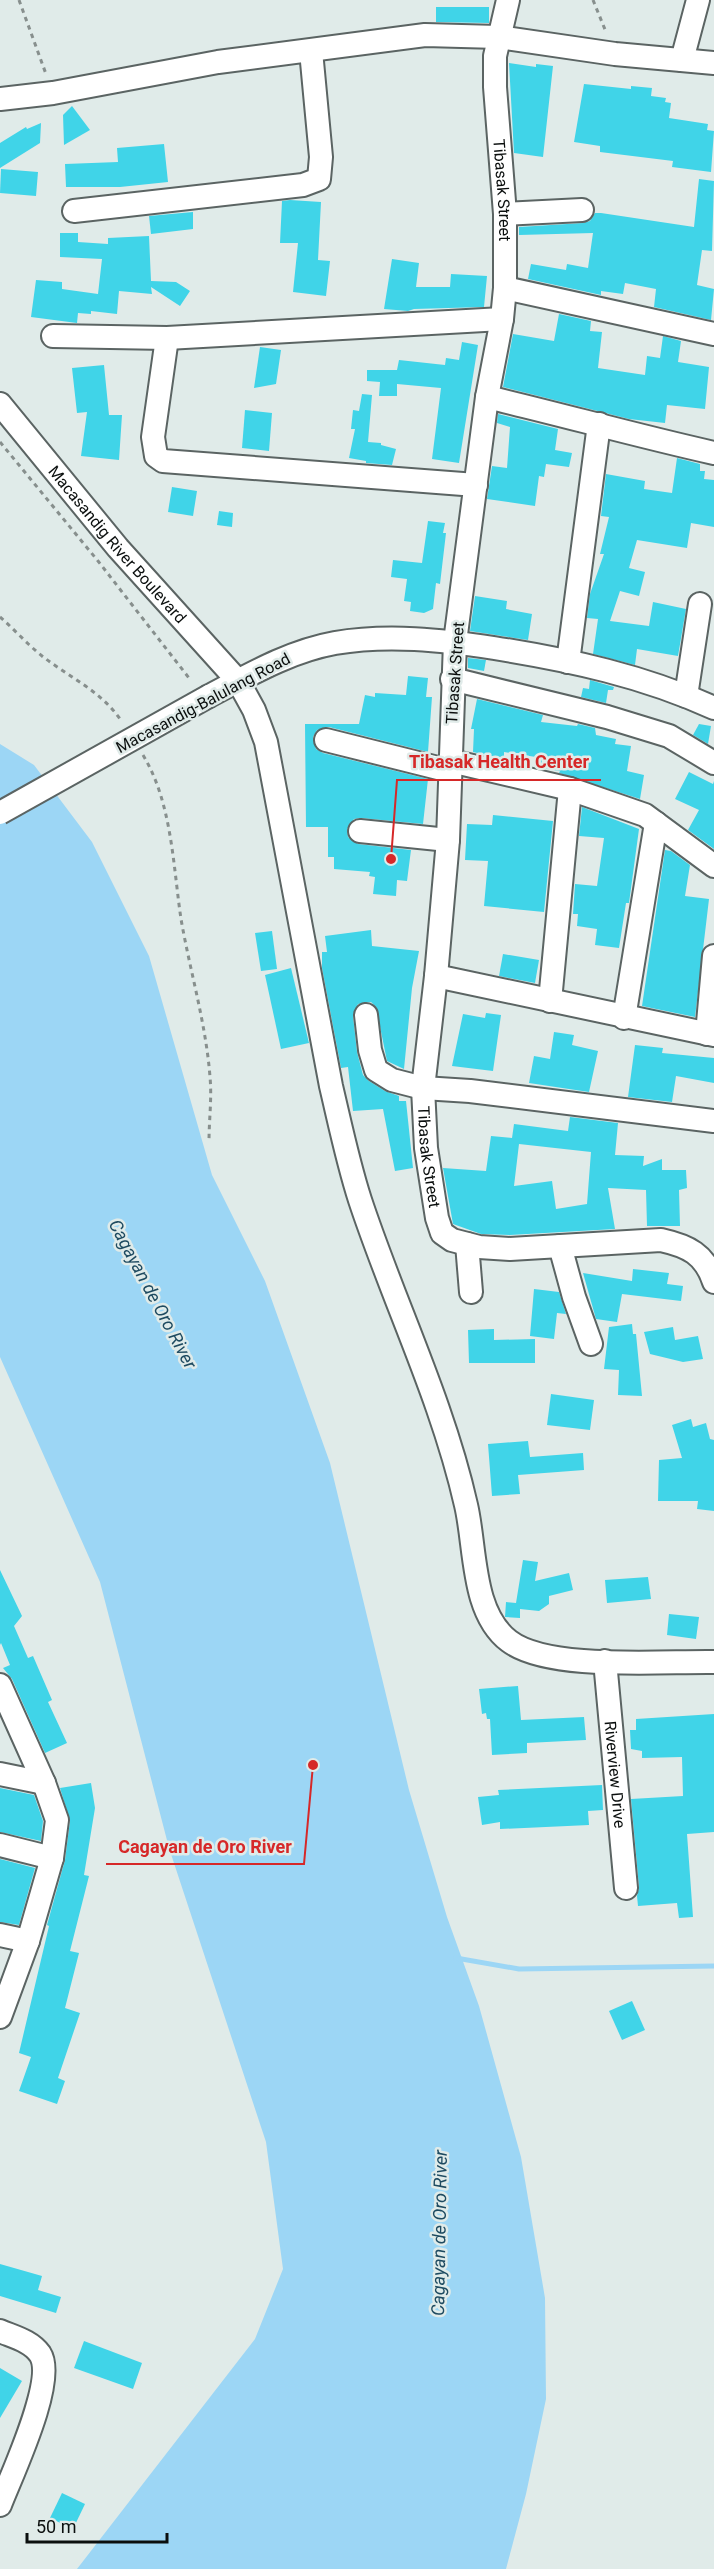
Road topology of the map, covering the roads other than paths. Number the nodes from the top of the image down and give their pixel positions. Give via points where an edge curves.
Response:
1 (508, 0) edge
2 (698, 0) edge
3 (498, 37) junction
4 (311, 51) junction
5 (682, 60) junction
6 (714, 63) edge
7 (0, 99) edge
8 (582, 210) dead end
9 (74, 211) dead end
10 (505, 214) junction
11 (505, 288) junction
12 (502, 319) junction
13 (714, 334) edge
14 (53, 336) dead end
15 (167, 338) junction
16 (488, 397) junction
17 (0, 404) edge
18 (599, 424) junction
19 (714, 453) edge
20 (476, 485) junction
21 (700, 604) dead end
22 (455, 642) junction
23 (568, 662) junction
24 (452, 680) junction
25 (238, 681) junction
26 (686, 696) junction
27 (714, 708) edge
28 (326, 740) dead end
29 (714, 763) edge
30 (450, 766) junction
31 (570, 789) junction
32 (0, 813) edge
33 (656, 823) junction
34 (360, 831) dead end
35 (448, 840) junction
36 (714, 866) edge
37 (714, 956) edge
38 (436, 976) junction
39 (550, 1001) junction
40 (366, 1016) dead end
41 (624, 1018) junction
42 (710, 1034) edge
43 (423, 1088) junction
44 (714, 1121) edge
45 (467, 1244) junction
46 (560, 1246) junction
47 (714, 1282) edge
48 (471, 1292) dead end
49 (591, 1344) dead end
50 (605, 1661) junction
51 (714, 1662) edge
52 (1, 1691) edge
53 (0, 1774) edge
54 (44, 1783) junction
55 (0, 1845) edge
56 (52, 1858) junction
57 (626, 1888) dead end
58 (0, 1935) edge
59 (28, 1941) junction
60 (0, 2017) edge
61 (0, 2331) edge
62 (0, 2505) edge

1 - 3 street, Tibasak Street
2 - 5 street
3 - 4 street via 425,35
3 - 5 street
3 - 10 street, Tibasak Street via 495,87
4 - 7 street via 218,62
4 - 9 street via 322,170 319,179 313,183
5 - 6 street
8 - 10 street
10 - 11 street, Tibasak Street
11 - 12 street, Tibasak Street
11 - 13 street
12 - 15 street
12 - 16 street, Tibasak Street
14 - 15 street
15 - 20 street via 153,437 156,456 163,461
16 - 18 street
16 - 20 street, Tibasak Street
17 - 25 street, Macasandig River Boulevard via 111,539
18 - 19 street
18 - 23 street
20 - 22 street, Tibasak Street
21 - 26 street
22 - 23 street, Macasandig-Balulang Road
22 - 24 street, Tibasak Street
22 - 25 street, Macasandig-Balulang Road via 393,638 333,643 274,662
23 - 26 street, Macasandig-Balulang Road via 639,678
24 - 29 street via 669,736
24 - 30 street, Tibasak Street
25 - 32 street, Macasandig-Balulang Road, bridge
25 - 50 street, Macasandig River Boulevard via 266,742 344,1141 360,1199 457,1464 481,1593 492,1620 506,1639 523,1650 545,1656
26 - 27 street, Macasandig-Balulang Road
28 - 30 street
30 - 31 street
30 - 35 street, Tibasak Street
31 - 33 street via 645,815
31 - 39 street
33 - 36 street
33 - 41 street
34 - 35 street
35 - 38 street, Tibasak Street
37 - 42 street
38 - 39 street
38 - 43 street, Tibasak Street
39 - 41 street
40 - 43 street via 376,1070 392,1080
41 - 42 street
43 - 44 street
43 - 45 street, Tibasak Street via 426,1148 437,1218 442,1233
45 - 46 street, Tibasak Street via 510,1249
45 - 48 street
46 - 47 street, Tibasak Street via 661,1240 681,1244 704,1260
46 - 49 street
50 - 51 street, Macasandig River Boulevard
50 - 57 street, Riverview Drive
52 - 54 street
53 - 54 street
54 - 56 street via 57,1820
55 - 56 street
56 - 59 street
58 - 59 street
59 - 60 street
61 - 62 street via 27,2342 39,2352 44,2363 43,2386 34,2416

